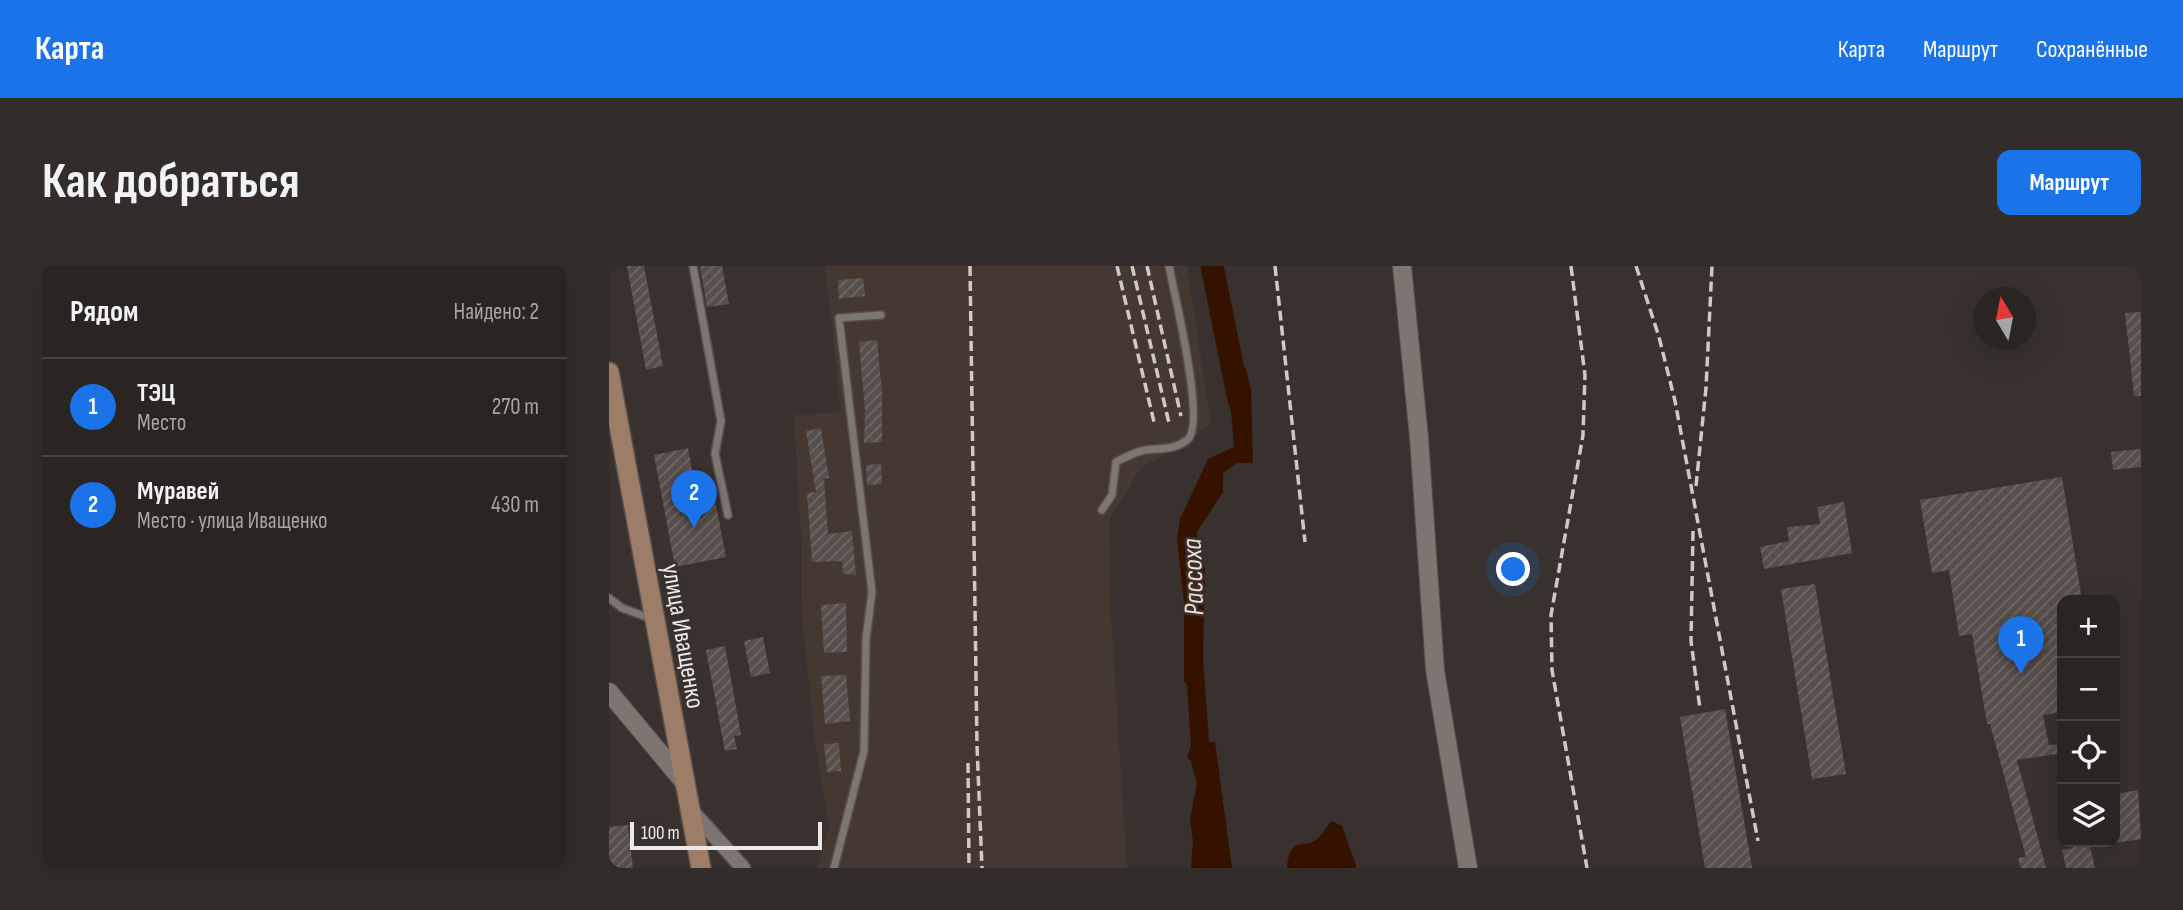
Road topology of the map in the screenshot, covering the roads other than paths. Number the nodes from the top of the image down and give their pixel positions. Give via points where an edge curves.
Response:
1 (694, 266) edge
2 (1169, 266) edge
3 (1402, 266) edge
4 (881, 315) dead end
5 (609, 372) edge
6 (1102, 510) dead end
7 (728, 515) dead end
8 (609, 595) edge
9 (654, 620) junction
10 (609, 692) edge
11 (684, 782) junction
12 (688, 806) junction
13 (701, 868) edge
14 (743, 868) edge
15 (834, 868) edge
16 (1468, 868) edge

1 - 7 lane via 722,421 715,454
2 - 6 lane via 1191,376 1195,429 1188,440 1161,452 1142,450 1116,462 1112,495
3 - 16 street via 1435,670
4 - 15 lane via 839,318 872,592 866,639 864,751
5 - 9 main road, улица Иващенко
8 - 9 lane via 622,608
9 - 11 main road, улица Иващенко
10 - 11 street
11 - 12 main road, улица Иващенко
12 - 13 main road, улица Иващенко
12 - 14 street

